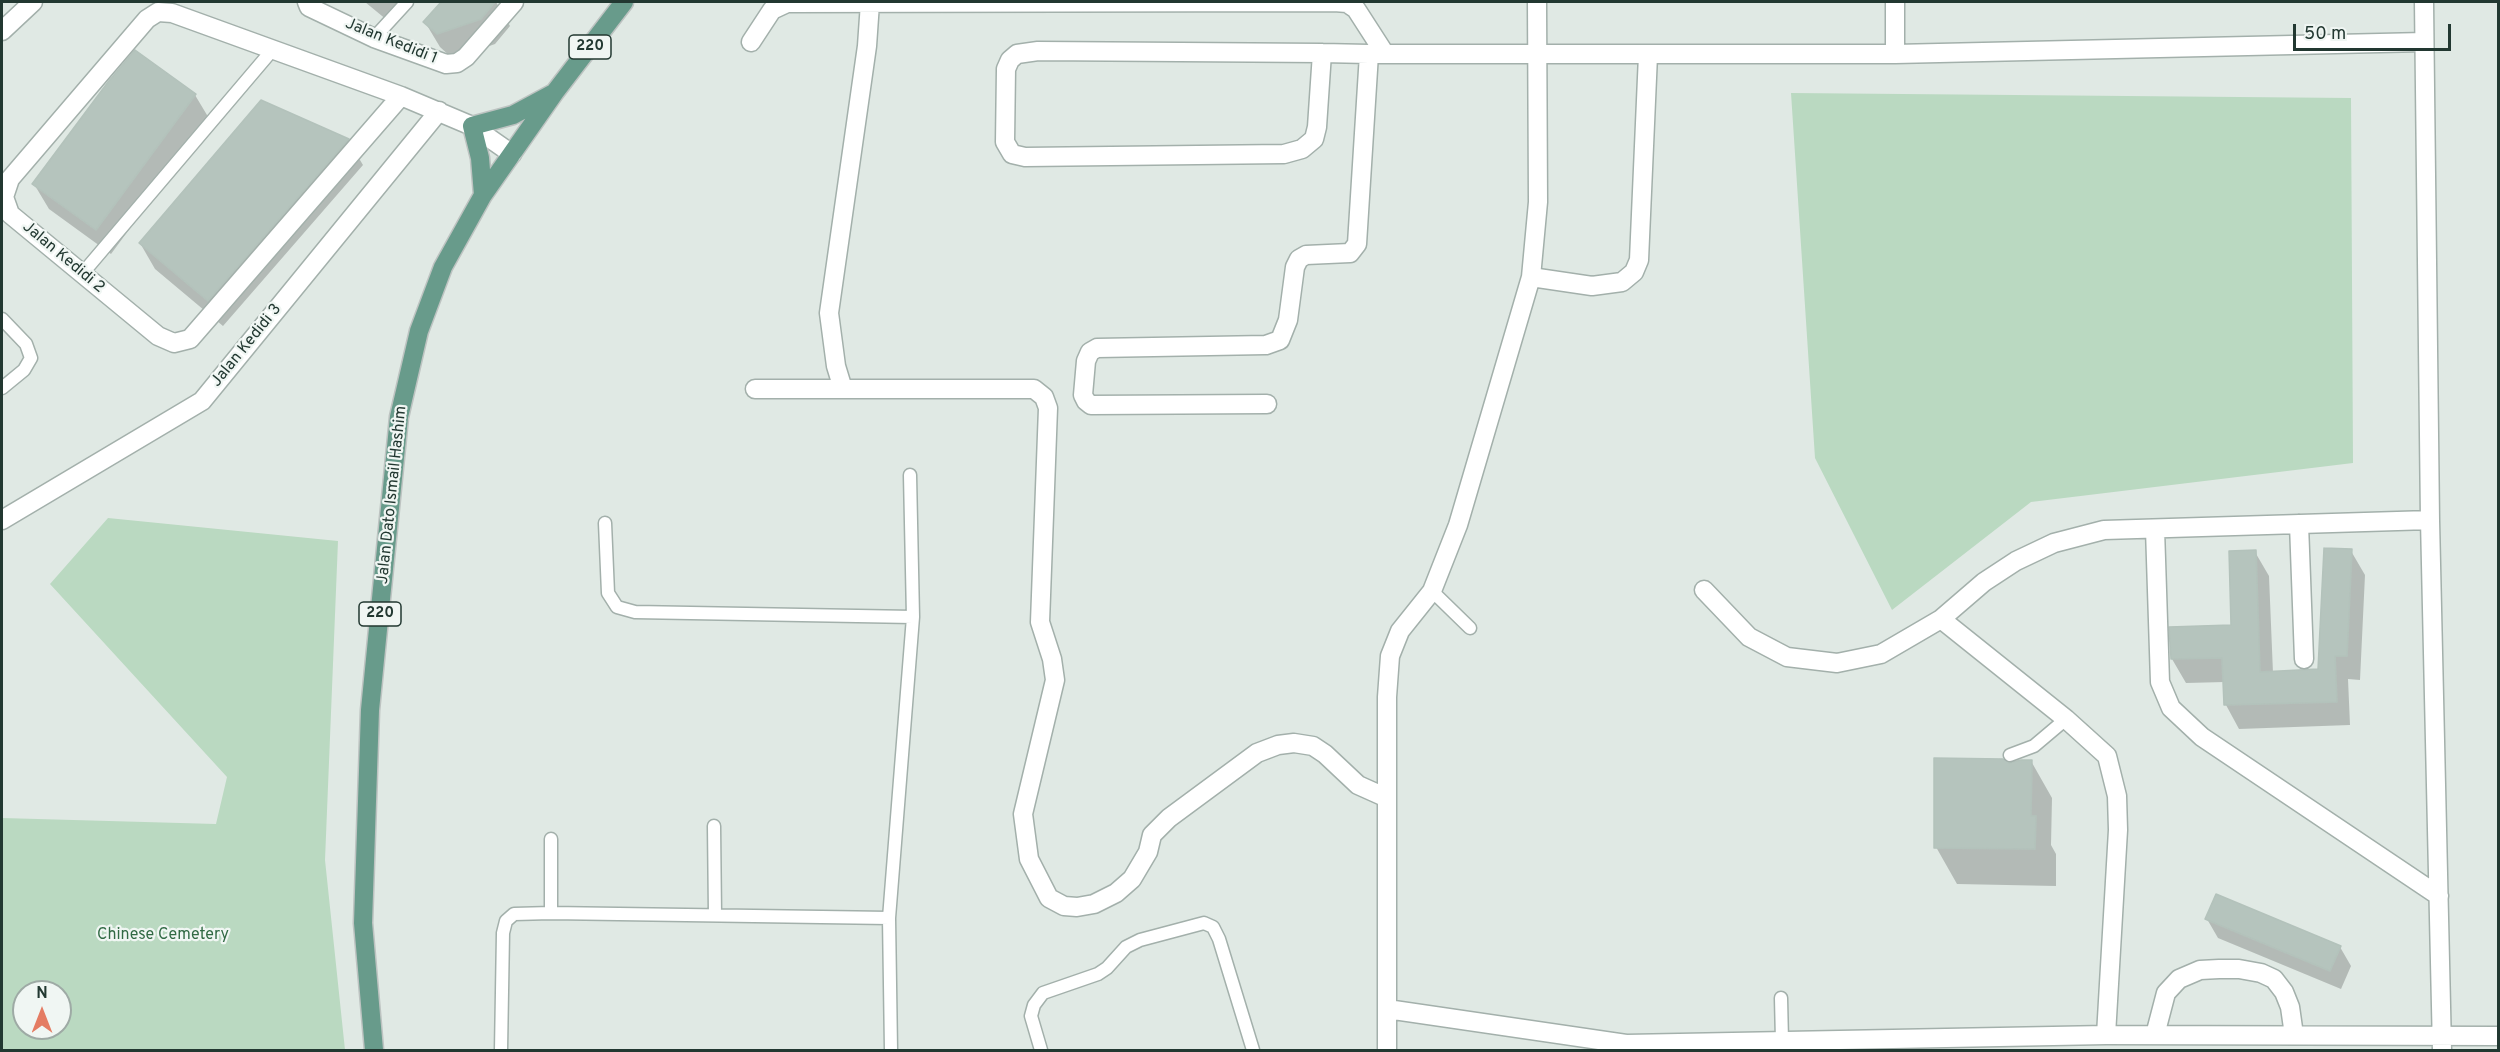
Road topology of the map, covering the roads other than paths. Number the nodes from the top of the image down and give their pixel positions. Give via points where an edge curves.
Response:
1 (33, 2) edge
2 (307, 2) edge
3 (407, 2) edge
4 (514, 2) edge
5 (624, 2) edge
6 (1537, 2) edge
7 (1895, 2) edge
8 (2424, 2) edge
9 (870, 3) junction
10 (931, 3) edge
11 (2, 31) edge
12 (375, 38) junction
13 (751, 42) dead end
14 (2424, 42) junction
15 (274, 48) junction
16 (1322, 53) junction
17 (1377, 54) junction
18 (1537, 54) junction
19 (1895, 54) junction
20 (1648, 55) junction
21 (555, 92) junction
22 (401, 96) junction
23 (439, 111) junction
24 (472, 126) junction
25 (513, 154) junction
26 (483, 195) junction
27 (82, 274) junction
28 (1531, 277) junction
29 (2, 319) edge
30 (2, 388) edge
31 (755, 388) dead end
32 (843, 388) junction
33 (1267, 404) dead end
34 (910, 475) dead end
35 (2, 520) edge
36 (2430, 520) junction
37 (605, 523) dead end
38 (2299, 524) junction
39 (2155, 529) junction
40 (1704, 590) dead end
41 (1432, 591) junction
42 (913, 616) junction
43 (1941, 619) junction
44 (1470, 628) dead end
45 (2304, 659) dead end
46 (2066, 719) junction
47 (2010, 754) dead end
48 (1387, 798) junction
49 (714, 826) dead end
50 (550, 839) dead end
51 (2439, 896) junction
52 (550, 913) junction
53 (716, 915) junction
54 (889, 918) junction
55 (1781, 998) dead end
56 (1387, 1009) junction
57 (2106, 1035) junction
58 (2155, 1035) junction
59 (2294, 1035) junction
60 (2499, 1036) edge
61 (1782, 1041) junction
62 (2442, 1043) edge
63 (374, 1050) edge
64 (501, 1050) edge
65 (891, 1050) edge
66 (1041, 1050) edge
67 (1253, 1050) edge
68 (1387, 1050) edge

1 - 11 street
2 - 12 street, Jalan Kedidi 1 via 309,7
3 - 12 lane
4 - 12 street, Jalan Kedidi 1 via 457,63 446,64
5 - 21 main road, Jalan Dato Ismail Hashim / 220
6 - 18 street
7 - 19 street
8 - 14 street
9 - 10 street
9 - 13 street via 788,3 772,10
9 - 32 street via 829,313
10 - 17 street via 1347,3 1356,9
14 - 19 street
14 - 36 street
15 - 22 street, Jalan Kedidi 2
15 - 27 lane
15 - 27 street, Jalan Kedidi 2 via 158,12 147,19 10,179 4,197 10,214
16 - 16 street via 1017,54 1006,69 1005,142 1012,154 1025,158 1284,154 1302,149 1314,139 1317,127
16 - 17 street
17 - 18 street
17 - 33 street via 1357,244 1350,253 1306,255 1299,259 1288,320 1280,340 1266,345 1097,348 1086,361 1083,395 1091,405
18 - 20 street
18 - 28 street via 1538,202
19 - 20 street
20 - 28 street via 1639,260 1634,272 1622,282 1592,286
21 - 24 main road via 513,115
21 - 25 main road, Jalan Dato Ismail Hashim / 220
22 - 23 street, Jalan Kedidi 2
22 - 27 street, Jalan Kedidi 2 via 190,339 174,343 158,336
23 - 24 street, Jalan Kedidi 2
23 - 35 street, Jalan Kedidi 3 via 202,401
24 - 25 street, Jalan Kedidi 2
24 - 26 main road
25 - 26 main road, Jalan Dato Ismail Hashim / 220
26 - 63 main road, Jalan Dato Ismail Hashim / 220 via 430,299 418,331 399,417 370,710 366,802 363,923
28 - 41 street via 1458,525
29 - 30 lane via 26,344 31,358 24,370
31 - 32 street
32 - 48 street via 1034,389 1044,397 1048,408 1040,622 1055,680 1023,814 1029,859 1049,898 1064,906 1077,907 1116,893 1132,879 1148,852 1152,835 1169,818 1257,753 1278,746 1313,746 1358,784
34 - 42 lane
36 - 38 street
36 - 51 street
37 - 42 lane via 608,593 617,607 635,612
38 - 39 street
38 - 45 street
39 - 43 street via 2104,530 2054,543 1984,582
39 - 51 street via 2160,682 2171,708 2202,737
40 - 43 street via 1749,637 1787,657 1837,663 1881,654
41 - 44 lane
41 - 48 street via 1400,631 1390,656
42 - 54 lane
43 - 46 street
46 - 47 lane via 2034,746
46 - 57 street via 2107,756 2117,796
48 - 56 street
49 - 53 lane
50 - 52 lane
51 - 62 street
52 - 53 lane
52 - 64 lane via 514,914 506,921
53 - 54 lane
54 - 65 lane
55 - 61 lane
56 - 61 street via 1626,1044
56 - 68 street
57 - 58 street
57 - 61 street
58 - 59 street
58 - 59 street via 2166,993 2179,979 2200,970 2219,969 2239,969 2274,979 2290,1007
59 - 62 street
60 - 62 street
66 - 67 lane via 1031,1016 1043,993 1098,974 1126,947 1140,940 1204,923 1213,927 1219,939

